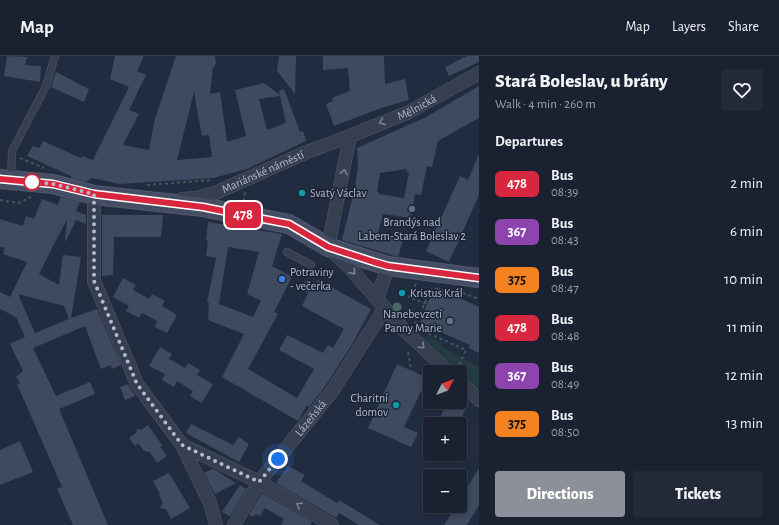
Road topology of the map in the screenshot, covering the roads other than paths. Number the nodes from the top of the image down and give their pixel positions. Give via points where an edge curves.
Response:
1 (55, 56) edge
2 (479, 73) edge
3 (350, 136) junction
4 (5, 180) edge
5 (149, 192) junction
6 (94, 194) junction
7 (330, 250) junction
8 (287, 252) dead end
9 (311, 265) dead end
10 (388, 266) junction
11 (479, 278) edge
12 (381, 304) junction
13 (450, 365) edge
14 (467, 389) edge
15 (479, 400) edge
16 (182, 445) junction
17 (259, 482) junction
18 (216, 525) edge
19 (235, 525) edge
20 (332, 525) edge

1 - 4 lane via 46,86 12,151
2 -> 3 street, Mělnická via 409,112
3 - 5 street, Mariánské náměstí via 215,193 197,198
7 -> 3 street
4 - 6 main road via 53,184
5 - 6 main road via 130,200
5 - 7 main road, Mariánské náměstí via 203,207 289,224
6 - 16 street via 94,281 137,384
7 - 10 main road, Mariánské náměstí
7 -> 12 street
8 - 9 lane
10 - 11 main road, Mariánské náměstí
10 - 12 street
12 -> 13 street via 403,329
12 - 17 street, Lázeňská via 333,390
14 - 15 street
16 - 17 street
16 - 18 street via 210,503
17 - 19 street, Lázeňská
20 -> 17 street

